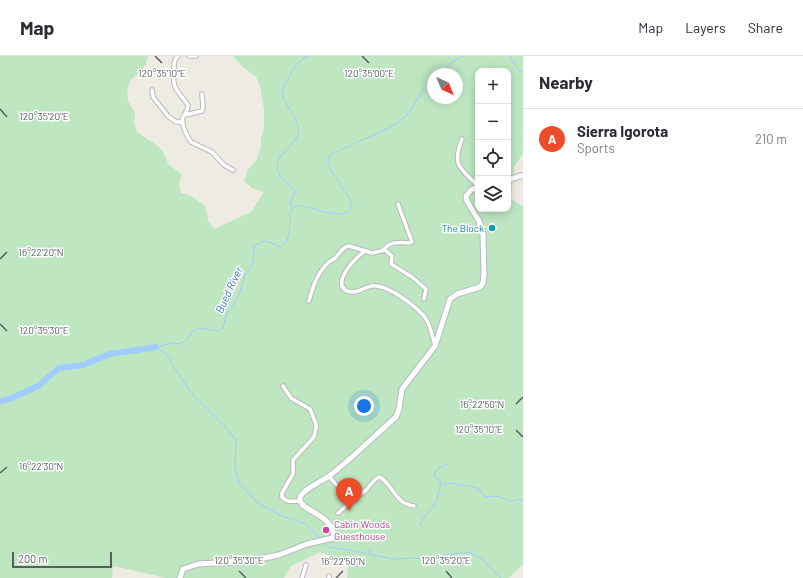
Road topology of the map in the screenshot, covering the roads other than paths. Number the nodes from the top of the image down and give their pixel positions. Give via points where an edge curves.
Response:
1 (178, 56) edge
2 (189, 56) edge
3 (196, 56) edge
4 (152, 90) dead end
5 (202, 94) dead end
6 (185, 115) junction
7 (183, 122) junction
8 (462, 139) dead end
9 (233, 170) dead end
10 (523, 175) edge
11 (511, 179) edge
12 (475, 183) edge
13 (475, 188) edge
14 (398, 204) dead end
15 (383, 250) junction
16 (366, 251) junction
17 (424, 299) dead end
18 (309, 301) dead end
19 (435, 346) junction
20 (283, 386) dead end
21 (329, 476) junction
22 (359, 495) junction
23 (300, 501) junction
24 (414, 506) dead end
25 (338, 513) dead end
26 (306, 565) dead end
27 (180, 578) edge
28 (302, 578) edge

1 - 6 street via 174,63 173,81 188,105
2 - 3 street
4 - 7 street via 153,97 168,116 176,122
5 - 6 street via 202,111
6 - 7 street
7 - 9 street via 191,142 212,152 220,162
8 - 12 street via 457,156 459,167
10 - 11 main road
13 - 19 main road via 466,196 483,234 483,283 480,287 457,294 450,299
14 - 15 street via 412,242 396,241
15 - 16 street via 375,253
15 - 17 street via 392,256 391,264 426,288
16 - 18 street via 352,246 344,248 317,276
16 - 19 street via 344,274 342,287 354,292 377,286 404,299 426,320
19 - 21 main road via 402,389 396,417
20 - 23 street via 291,398 310,410 316,424 312,440 294,458 293,474 282,493 282,497 287,501
21 - 22 street via 340,490
21 - 23 main road via 302,494
22 - 24 street via 380,477 388,483 400,501
22 - 25 street
23 - 27 main road via 320,515 331,527 334,536 279,555 235,562 198,564 183,569
26 - 28 street

